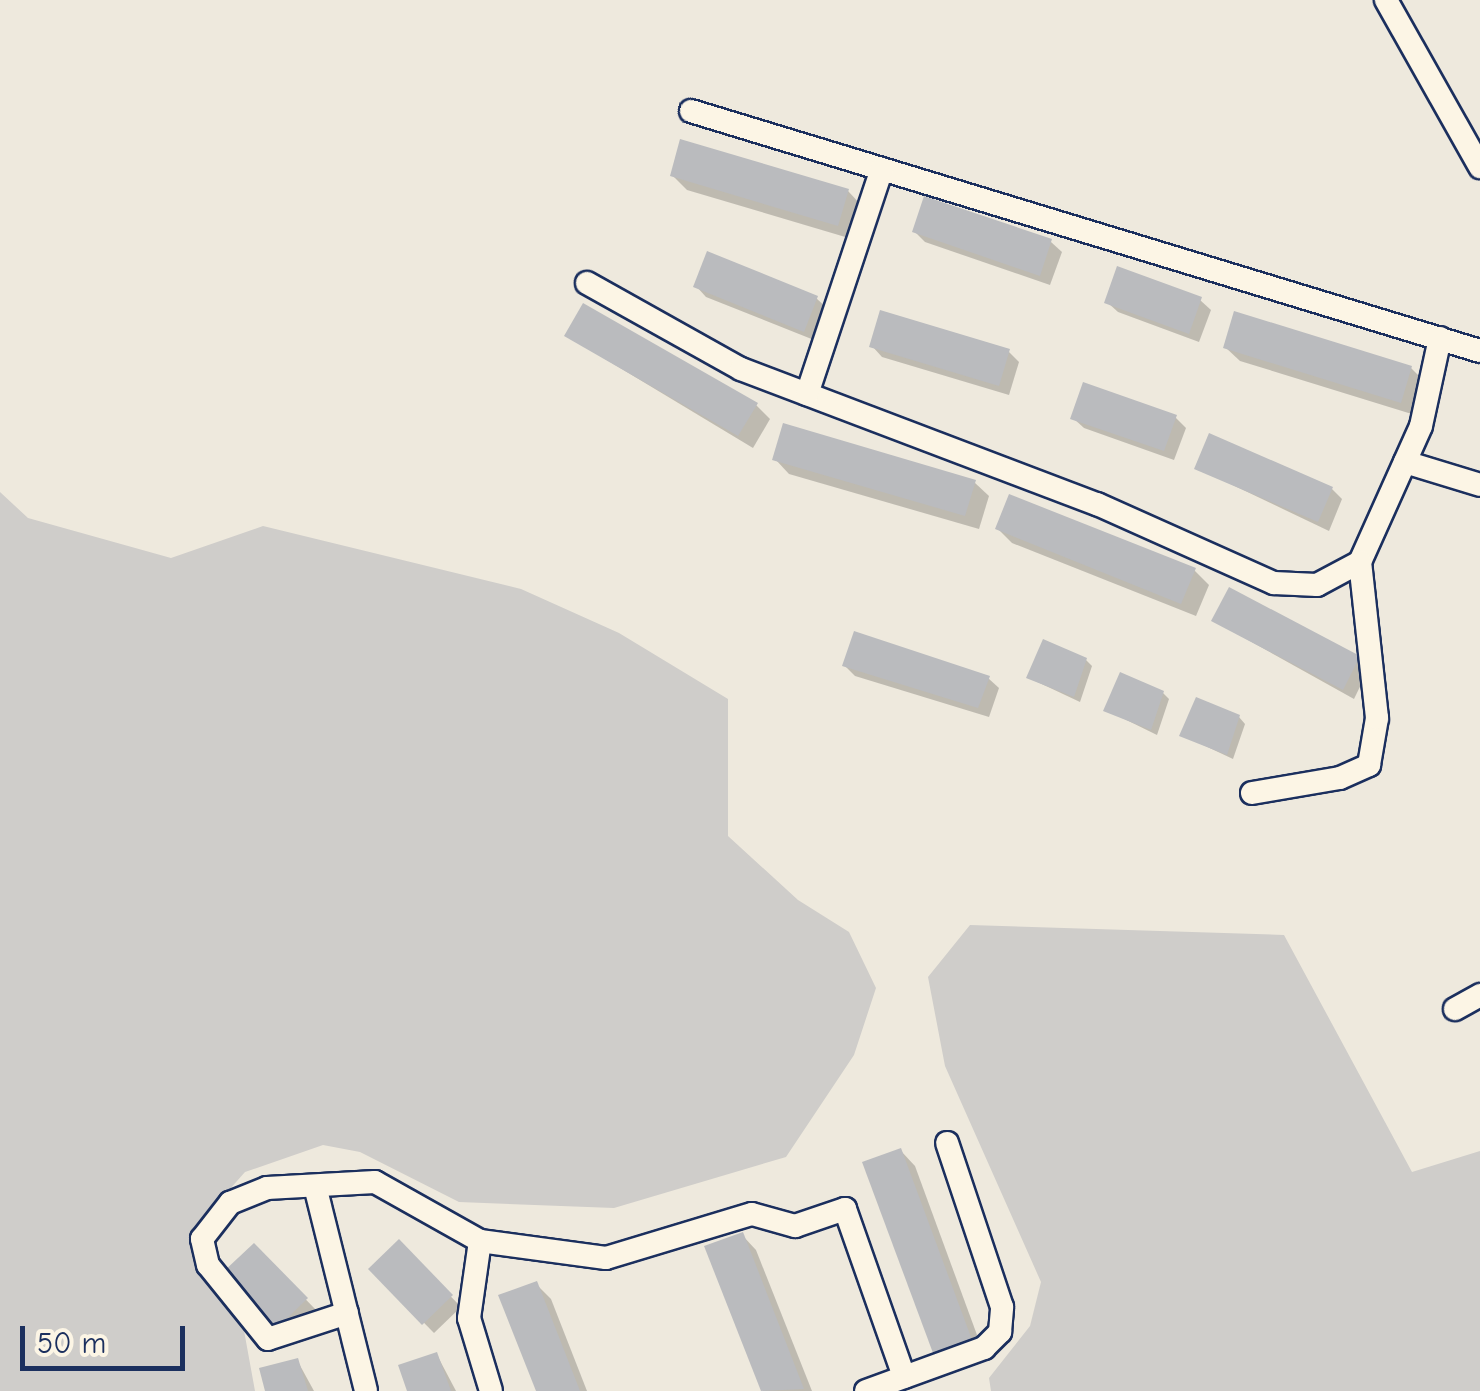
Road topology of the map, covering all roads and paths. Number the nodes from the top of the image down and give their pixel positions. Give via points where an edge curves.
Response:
1 (1386, 0) edge
2 (691, 111) dead end
3 (1480, 168) edge
4 (882, 169) junction
5 (586, 283) dead end
6 (1440, 338) junction
7 (1480, 351) edge
8 (807, 394) junction
9 (1405, 462) junction
10 (1480, 485) edge
11 (1360, 562) junction
12 (1252, 794) dead end
13 (1480, 995) edge
14 (1455, 1009) dead end
15 (946, 1143) dead end
16 (315, 1186) junction
17 (480, 1241) junction
18 (347, 1312) junction
19 (904, 1377) junction
20 (366, 1391) edge
21 (491, 1391) edge
22 (866, 1391) edge

1 - 3 street
2 - 4 street
4 - 6 street
4 - 8 street
5 - 8 street via 740,369
6 - 7 street
6 - 9 street via 1421,426
8 - 11 street via 1096,504 1274,583 1317,585
9 - 10 street
9 - 11 street
11 - 12 street via 1377,718 1369,765 1340,778
13 - 14 street
15 - 19 street via 1002,1306 1000,1332 984,1348
16 - 17 street via 375,1182
16 - 18 street
16 - 18 street via 267,1188 230,1204 202,1239 208,1265 268,1339
17 - 19 street via 606,1258 752,1214 795,1226 845,1209
17 - 21 street via 469,1318
18 - 20 street
19 - 22 street

